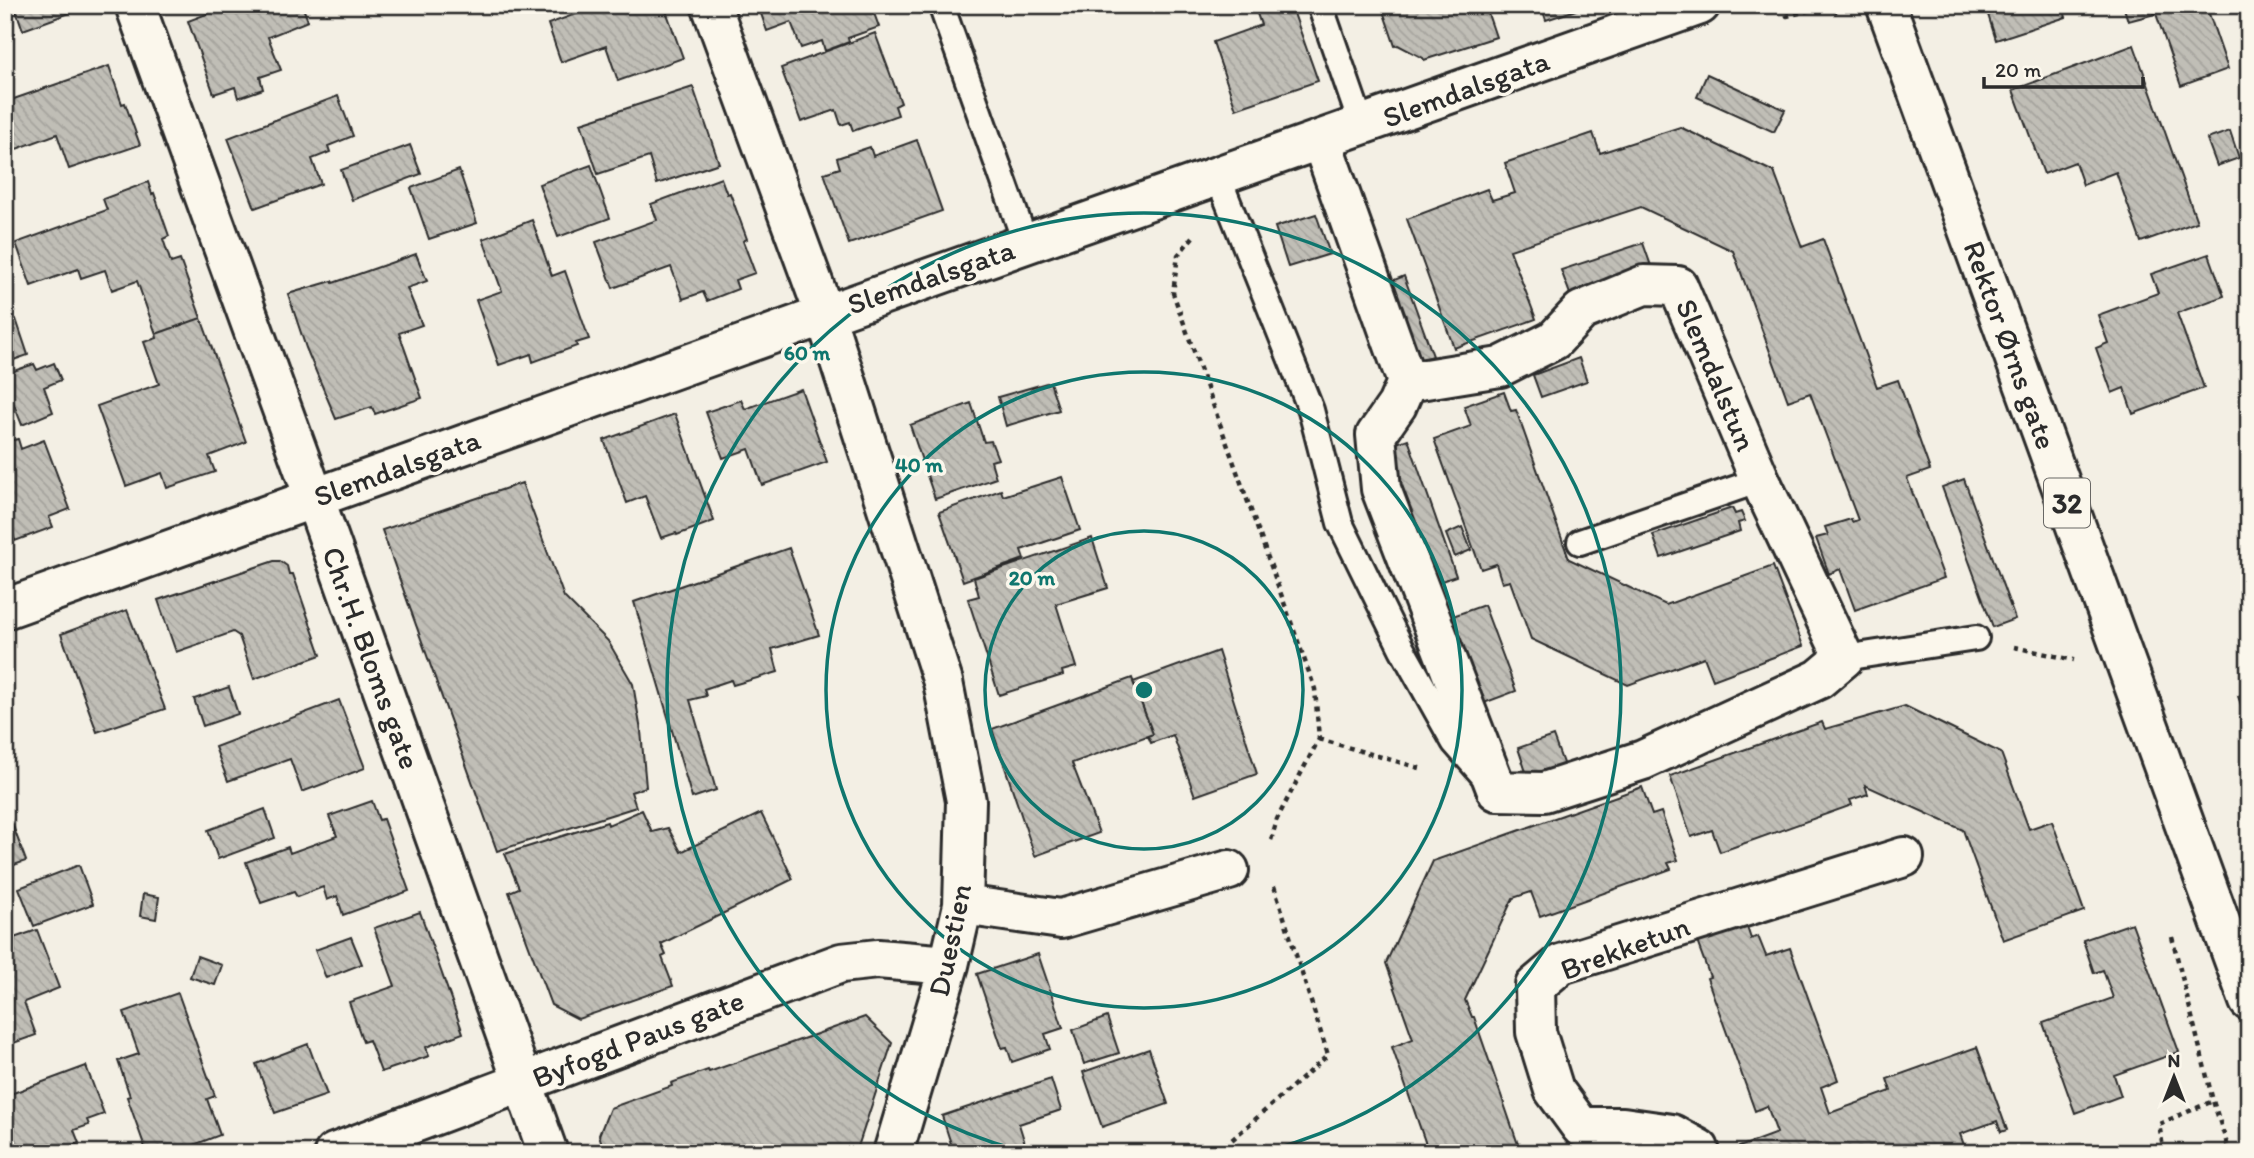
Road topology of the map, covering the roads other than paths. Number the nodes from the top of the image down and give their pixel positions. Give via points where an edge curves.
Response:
1 (135, 5) edge
2 (711, 5) edge
3 (941, 5) edge
4 (1320, 5) edge
5 (1700, 5) edge
6 (1886, 5) edge
7 (1362, 126) junction
8 (1321, 140) junction
9 (1219, 177) junction
10 (1026, 244) junction
11 (825, 315) junction
12 (1407, 382) junction
13 (1760, 480) junction
14 (314, 497) junction
15 (1580, 542) dead end
16 (5, 609) edge
17 (1976, 638) road end
18 (1844, 658) junction
19 (1496, 791) junction
20 (1904, 857) dead end
21 (1229, 870) dead end
22 (963, 905) junction
23 (948, 965) junction
24 (2249, 1001) edge
25 (522, 1082) junction
26 (334, 1153) edge
27 (548, 1153) edge
28 (893, 1153) edge
29 (1700, 1153) edge

1 - 14 street, Chr.H. Bloms gate
2 - 11 street, Duestien
3 - 10 lane
4 - 7 lane
5 - 7 street, Slemdalsgata
6 - 24 street, Rektor Ørns gate / 32
7 - 8 street, Slemdalsgata
8 - 9 street, Slemdalsgata
8 - 12 street
9 - 10 street, Slemdalsgata
9 - 19 lane via 1311,411 1340,523 1454,742
10 - 11 street, Slemdalsgata
11 - 14 street, Slemdalsgata
11 - 22 street, Duestien via 943,682 966,801
12 - 13 street, Slemdalstun via 1500,367 1554,341 1581,311 1644,285 1678,286
12 - 19 street via 1376,435 1381,489
13 - 15 lane
13 - 18 street, Slemdalstun
14 - 16 street, Slemdalsgata
14 - 25 street, Chr.H. Bloms gate
17 - 18 lane
18 - 19 street via 1819,679 1643,760 1544,792
20 - 29 street, Brekketun via 1561,964 1535,986 1536,1032 1554,1090 1581,1127 1672,1133
21 - 22 street via 1061,919
22 - 23 street, Duestien
23 - 25 street, Byfogd Paus gate via 878,959 841,962
23 - 28 street, Duestien
25 - 26 street, Byfogd Paus gate
25 - 27 street, Chr.H. Bloms gate

